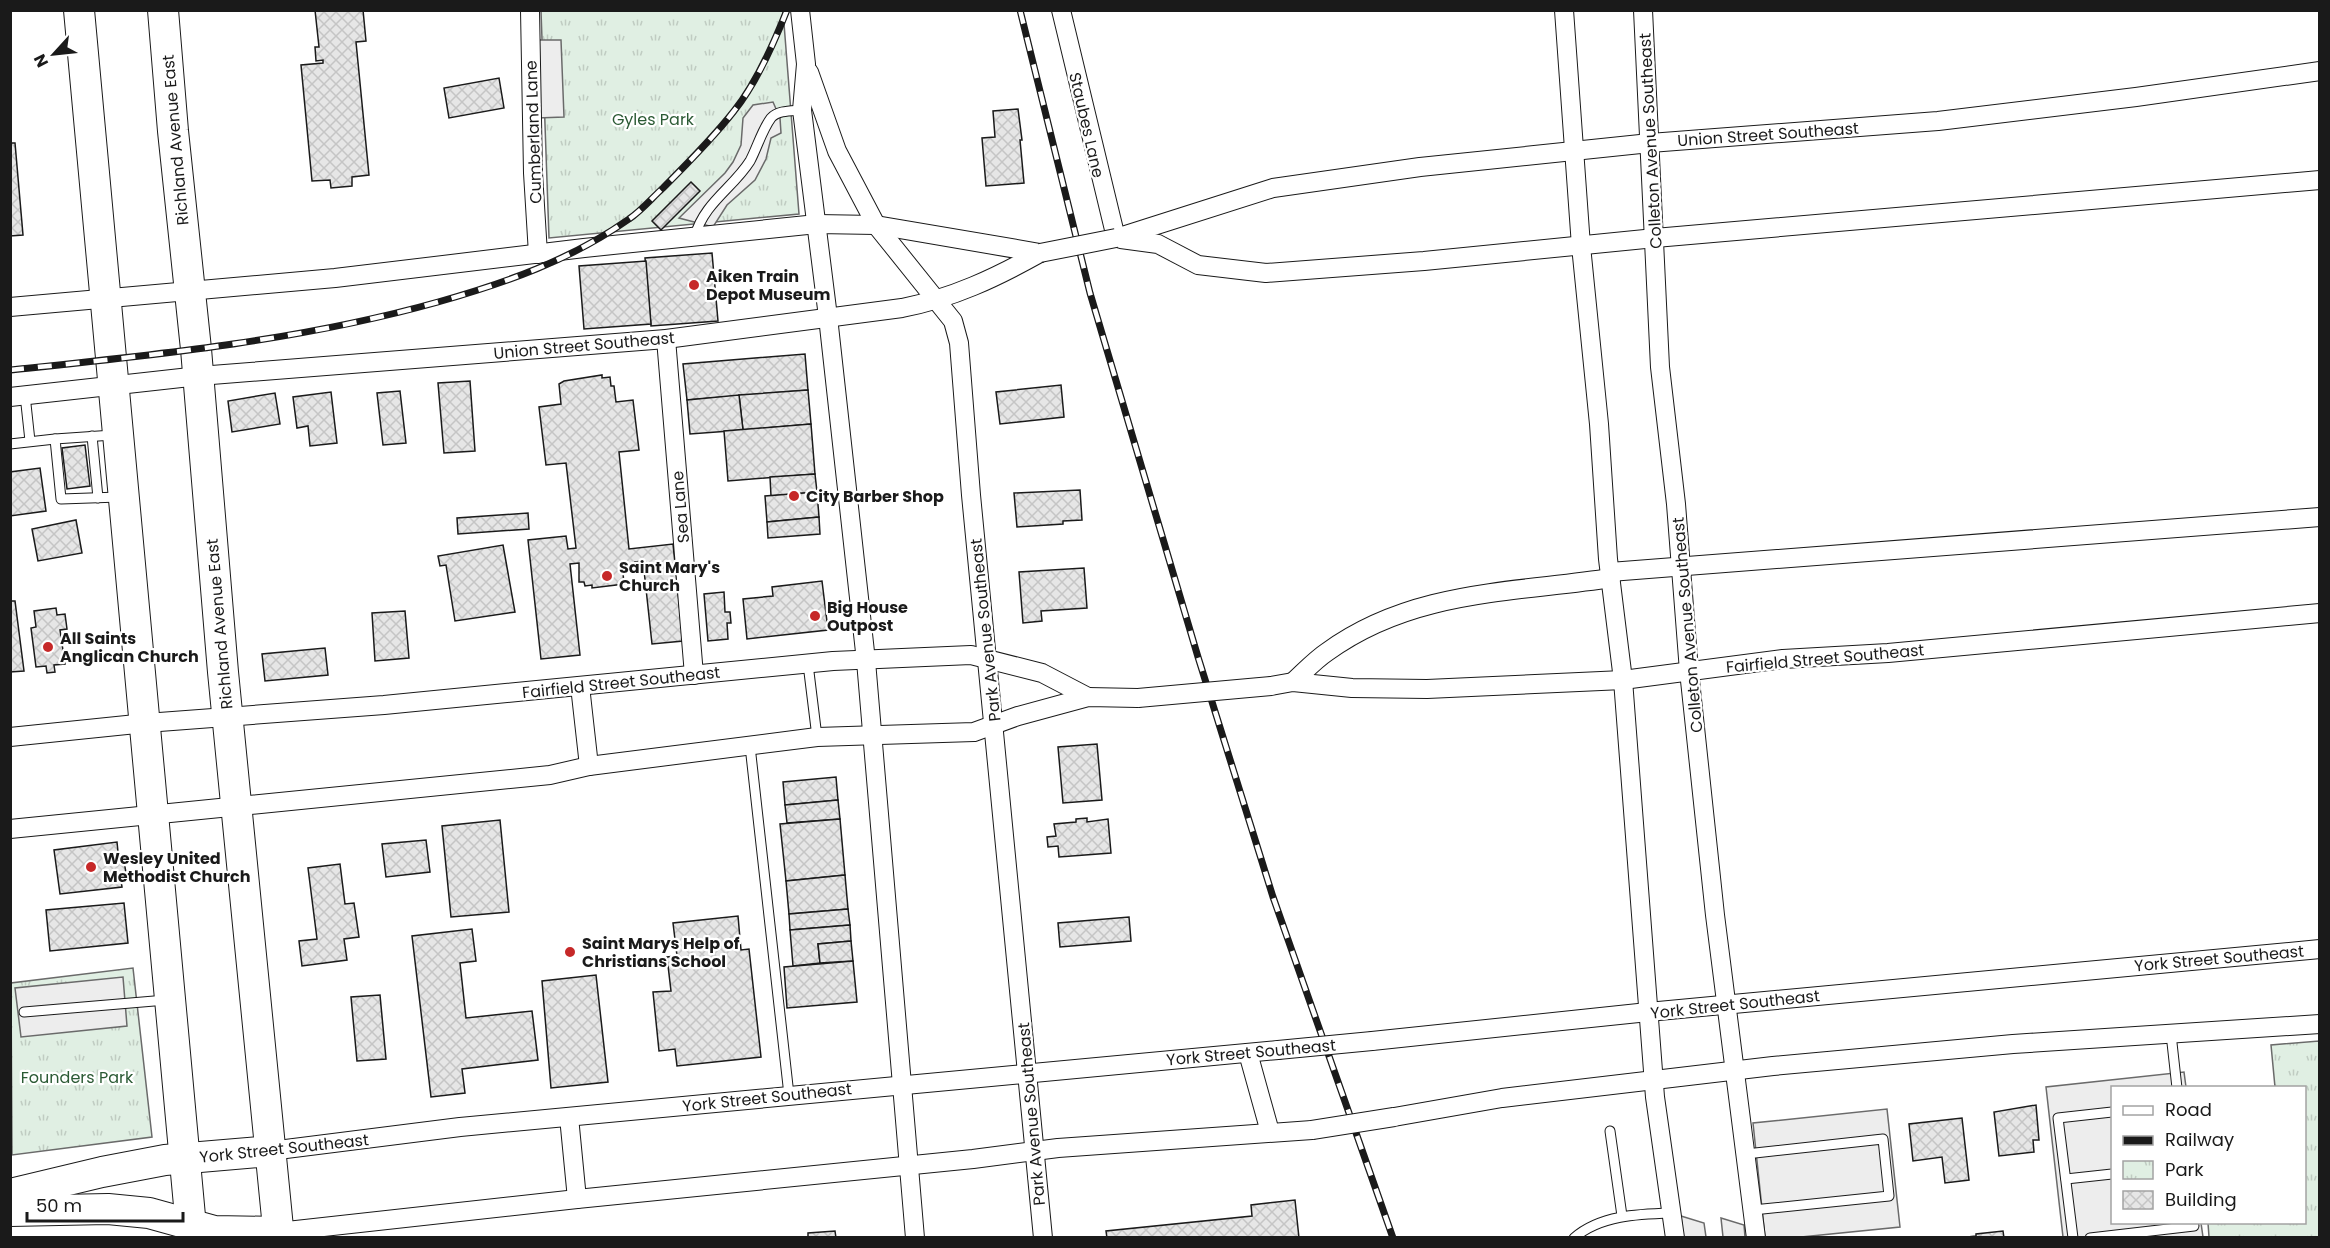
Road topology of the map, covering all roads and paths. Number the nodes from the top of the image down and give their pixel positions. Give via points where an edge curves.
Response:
1 (79, 10) edge
2 (163, 10) edge
3 (530, 10) edge
4 (800, 10) edge
5 (1061, 10) edge
6 (1564, 10) edge
7 (1643, 10) edge
8 (806, 64) junction
9 (2319, 71) edge
10 (802, 110) junction
11 (1650, 142) junction
12 (1575, 151) junction
13 (2319, 180) edge
14 (817, 224) junction
15 (876, 225) junction
16 (695, 236) junction
17 (1116, 238) junction
18 (1655, 238) junction
19 (1581, 246) junction
20 (1040, 253) junction
21 (538, 254) junction
22 (189, 291) junction
23 (106, 298) junction
24 (938, 301) junction
25 (10, 307) edge
26 (828, 317) junction
27 (666, 339) junction
28 (199, 376) junction
29 (115, 385) junction
30 (18, 396) edge
31 (106, 435) junction
32 (55, 439) junction
33 (30, 441) junction
34 (10, 444) edge
35 (111, 497) junction
36 (2319, 517) edge
37 (1681, 566) junction
38 (1610, 575) junction
39 (2319, 613) edge
40 (987, 659) junction
41 (866, 661) junction
42 (808, 664) junction
43 (1689, 671) junction
44 (694, 675) junction
45 (1623, 680) junction
46 (1293, 682) junction
47 (580, 686) junction
48 (1088, 697) junction
49 (227, 718) junction
50 (146, 723) junction
51 (995, 725) junction
52 (872, 735) junction
53 (10, 737) edge
54 (817, 737) junction
55 (750, 746) junction
56 (590, 766) junction
57 (236, 805) junction
58 (153, 814) junction
59 (10, 829) edge
60 (2319, 949) edge
61 (169, 1000) junction
62 (1728, 1004) junction
63 (24, 1012) dead end
64 (1648, 1012) junction
65 (2319, 1024) edge
66 (2171, 1034) junction
67 (1248, 1053) junction
68 (1737, 1070) junction
69 (1028, 1073) junction
70 (1654, 1081) junction
71 (903, 1084) junction
72 (2177, 1086) edge
73 (789, 1095) junction
74 (2111, 1112) edge
75 (569, 1117) junction
76 (1610, 1131) dead end
77 (1270, 1132) junction
78 (270, 1151) junction
79 (1035, 1151) junction
80 (1746, 1154) junction
81 (183, 1158) junction
82 (908, 1166) junction
83 (2111, 1174) edge
84 (2066, 1179) junction
85 (10, 1194) edge
86 (577, 1199) junction
87 (1753, 1210) junction
88 (10, 1211) edge
89 (1672, 1213) junction
90 (1622, 1216) junction
91 (2193, 1224) edge
92 (191, 1232) edge
93 (279, 1235) edge
94 (915, 1238) edge
95 (1043, 1238) edge
96 (1574, 1238) edge
97 (1675, 1238) edge
98 (1756, 1238) edge
99 (2073, 1238) edge
100 (2090, 1238) edge
101 (2195, 1238) edge

1 - 23 main road
2 - 22 main road, Richland Avenue East
3 - 21 street, Cumberland Lane
4 - 8 street, Park Avenue Southeast
5 - 17 street, Staubes Lane
6 - 12 street
7 - 11 street, Colleton Avenue Southeast
8 - 10 street, Park Avenue Southeast
8 - 15 street, Park Avenue Southeast via 837,151
9 - 11 street, Union Street Southeast via 1938,121
10 - 14 street, Park Avenue Southeast
10 - 16 lane via 772,117 749,162 699,221
11 - 12 street, Union Street Southeast
11 - 18 street, Colleton Avenue Southeast
12 - 17 street, Union Street Southeast via 1420,167 1274,188
12 - 19 street
13 - 18 street, Union Street Southeast
14 - 15 street, Union Street Southeast
14 - 16 street, Union Street Southeast
14 - 26 street, Park Avenue Southeast
15 - 20 street, Union Street Southeast
15 - 24 street, Park Avenue Southeast
16 - 21 street, Union Street Southeast
17 - 19 street, Union Street Southeast via 1158,244 1198,265 1266,273
17 - 20 street, Union Street Southeast, bridge
18 - 19 street, Union Street Southeast
18 - 37 street, Colleton Avenue Southeast via 1660,367
19 - 38 street
20 - 24 street, Union Street Southeast via 975,288
21 - 22 street, Union Street Southeast via 335,279
22 - 23 street, Union Street Southeast
22 - 28 main road, Richland Avenue East
23 - 25 street, Union Street Southeast
23 - 29 main road
24 - 26 street, Union Street Southeast
24 - 40 street, Park Avenue Southeast via 952,321 959,344
26 - 27 street, Union Street Southeast
26 - 41 street, Park Avenue Southeast
27 - 28 street, Union Street Southeast
27 - 44 street, Sea Lane
28 - 29 street, Union Street Southeast
28 - 49 main road, Richland Avenue East
29 - 30 street, Union Street Southeast
29 - 31 main road
30 - 33 lane
31 - 32 lane
31 - 35 main road
32 - 33 lane
32 - 35 lane via 61,499
33 - 34 lane
35 - 50 main road
36 - 37 street
37 - 38 street
37 - 43 street, Colleton Avenue Southeast
38 - 45 street
38 - 46 street via 1416,607 1327,651
39 - 43 street, Fairfield Street Southeast via 1888,653 1783,659
40 - 41 street, Fairfield Street Southeast via 971,655
40 - 48 street, Fairfield Street Southeast via 1042,673
40 - 51 street, Park Avenue Southeast
41 - 42 street, Fairfield Street Southeast
41 - 52 street, Park Avenue Southeast
42 - 44 street, Fairfield Street Southeast
42 - 54 lane
43 - 45 street, Fairfield Street Southeast
43 - 62 street, Colleton Avenue Southeast
44 - 47 street, Fairfield Street Southeast
45 - 46 street, Fairfield Street Southeast via 1427,689
45 - 64 street
46 - 48 street, Fairfield Street Southeast, bridge via 1138,698
47 - 49 street, Fairfield Street Southeast
47 - 56 street
48 - 51 street, Fairfield Street Southeast
49 - 50 street, Fairfield Street Southeast
49 - 57 main road, Richland Avenue East
50 - 53 street, Fairfield Street Southeast
50 - 58 main road
51 - 52 street, Fairfield Street Southeast via 974,732
51 - 69 street, Park Avenue Southeast
52 - 54 street, Fairfield Street Southeast
52 - 71 street, Park Avenue Southeast
54 - 55 street, Fairfield Street Southeast
55 - 56 street, Fairfield Street Southeast
55 - 73 lane
56 - 57 street, Fairfield Street Southeast via 550,775
57 - 58 street, Fairfield Street Southeast
57 - 78 main road, Richland Avenue East
58 - 59 street, Fairfield Street Southeast
58 - 61 main road
60 - 62 street, York Street Southeast
61 - 63 lane
61 - 81 main road
62 - 64 street, York Street Southeast
62 - 68 street, Colleton Avenue Southeast
64 - 67 street, York Street Southeast, bridge
64 - 70 street
65 - 66 street
66 - 68 street via 2002,1045
66 - 72 lane
67 - 69 street, York Street Southeast
67 - 77 street
68 - 70 street
68 - 80 street, Colleton Avenue Southeast
69 - 71 street, York Street Southeast
69 - 79 street, Park Avenue Southeast
70 - 77 street, bridge via 1502,1098 1312,1130
70 - 89 street
71 - 73 street, York Street Southeast
71 - 82 street, Park Avenue Southeast
73 - 75 street, York Street Southeast
74 - 84 lane via 2058,1118
75 - 78 street, York Street Southeast
75 - 86 street
76 - 90 lane
77 - 79 street
78 - 81 main road, York Street Southeast
78 - 93 main road, Richland Avenue East
79 - 82 street
79 - 95 street, Park Avenue Southeast
80 - 87 street, Colleton Avenue Southeast
80 - 87 lane via 1883,1139 1889,1196
81 - 85 main road, York Street Southeast
81 - 92 main road
82 - 86 street
82 - 94 street, Park Avenue Southeast
83 - 84 lane
84 - 99 lane
86 - 93 street
87 - 98 street, Colleton Avenue Southeast
88 - 92 main road via 108,1209 148,1213
89 - 90 lane
89 - 97 street
90 - 96 lane
91 - 100 lane
91 - 101 lane
92 - 93 main road

